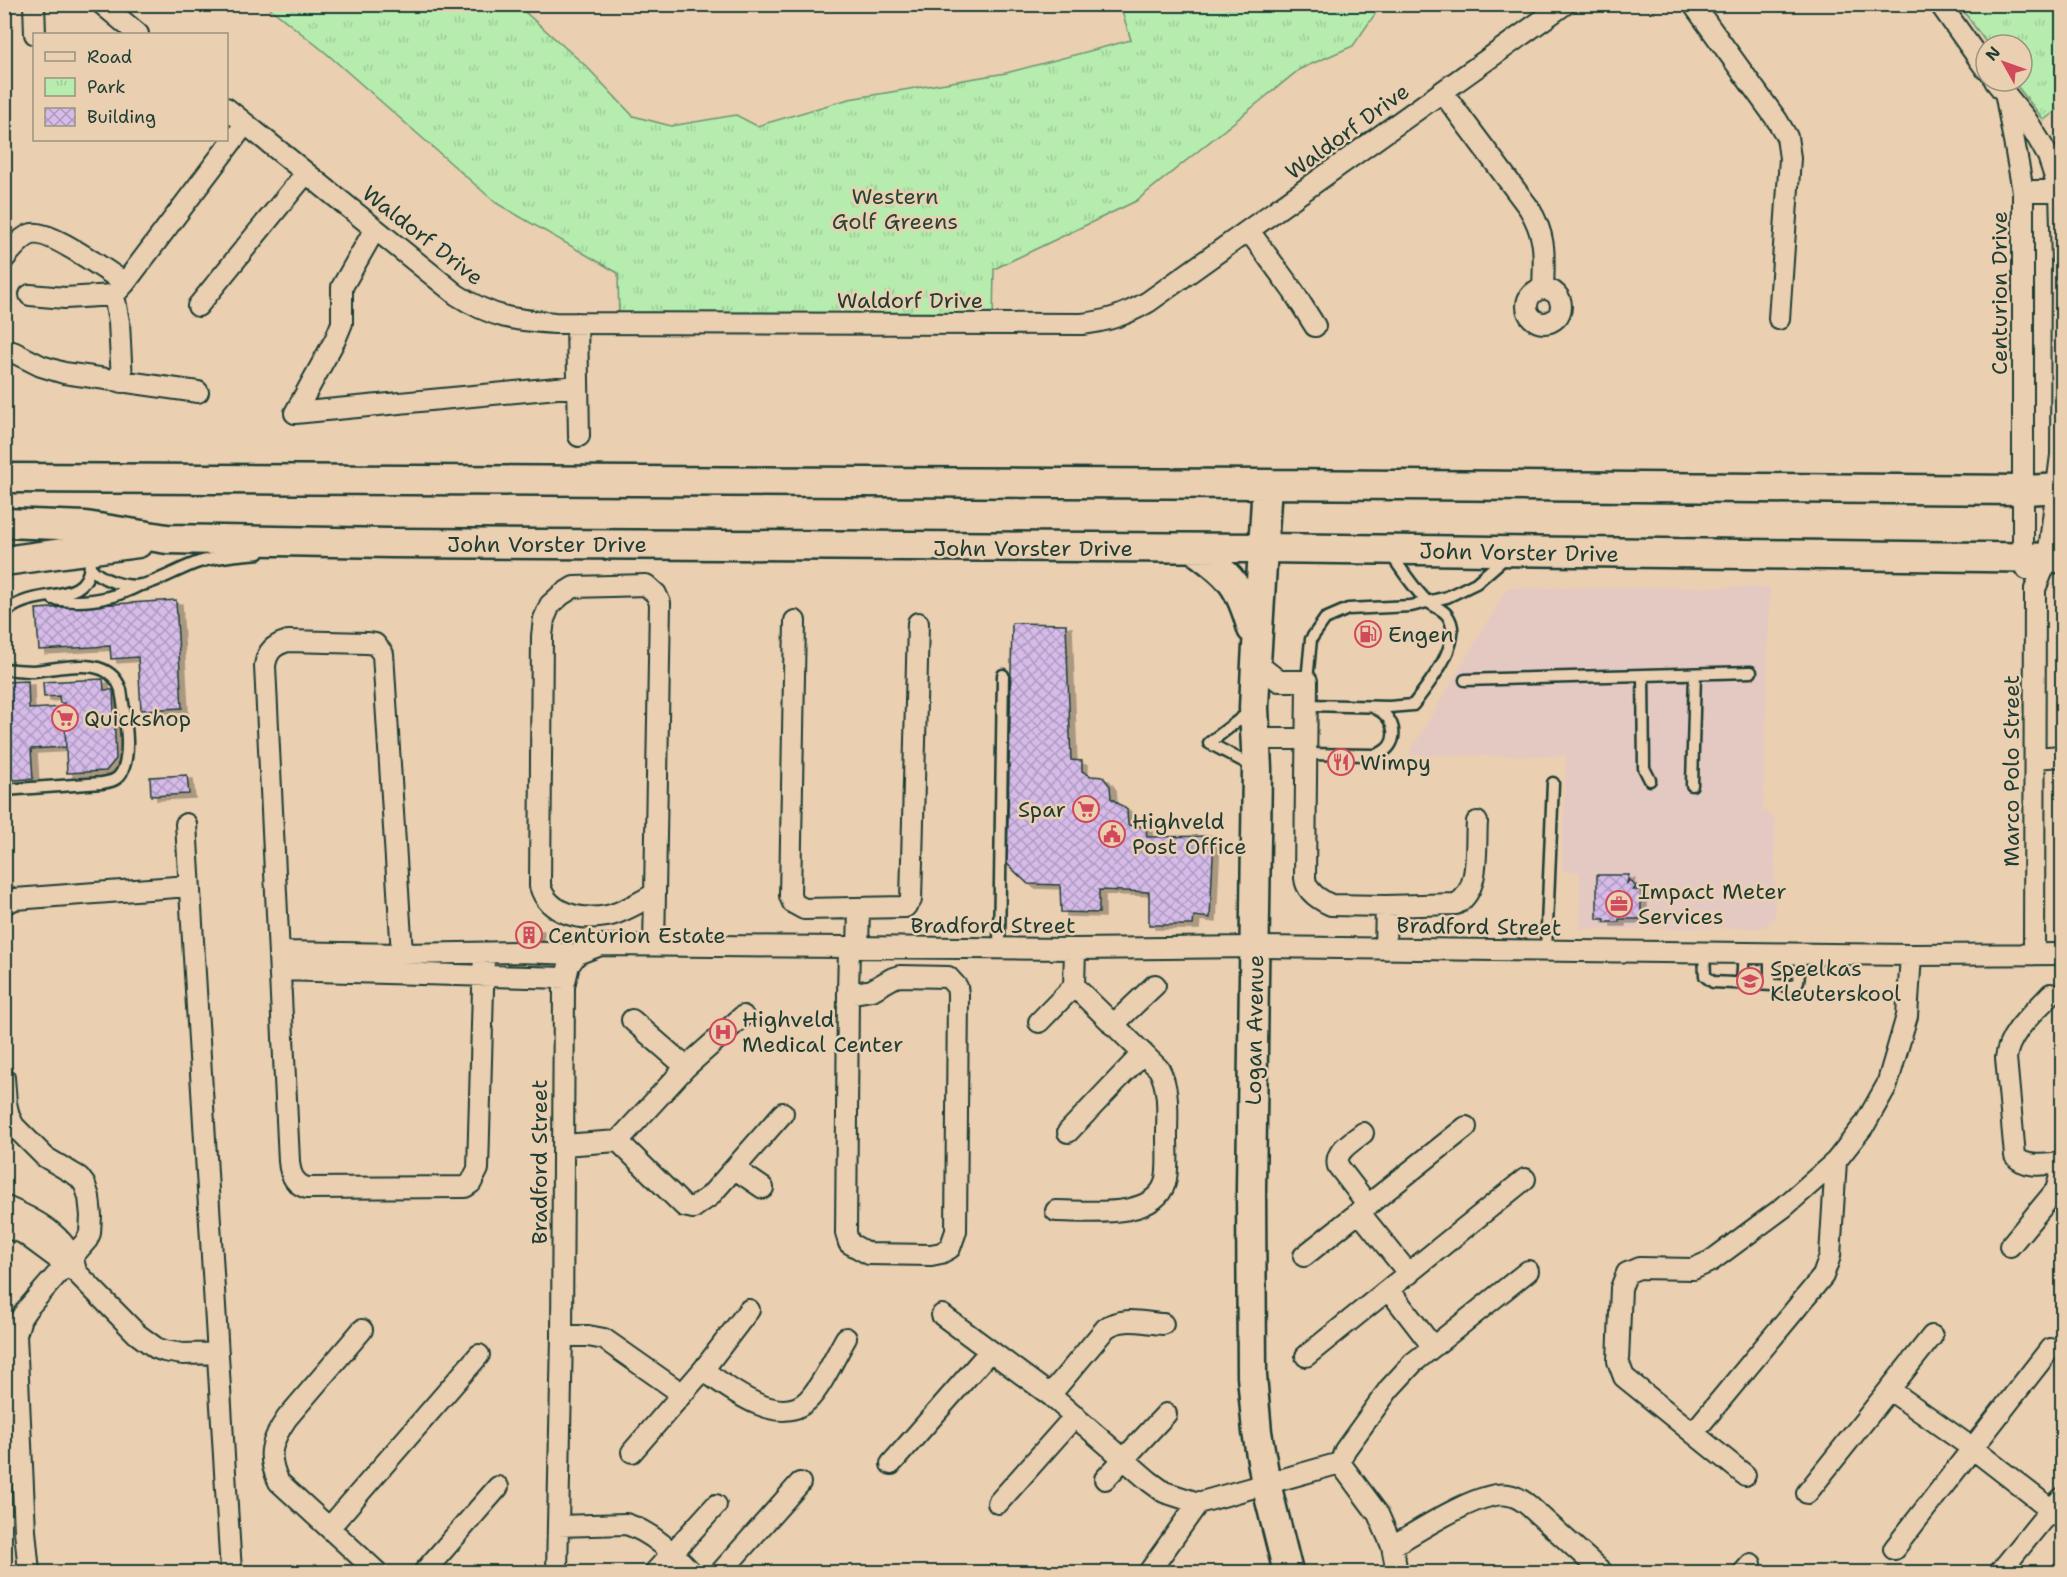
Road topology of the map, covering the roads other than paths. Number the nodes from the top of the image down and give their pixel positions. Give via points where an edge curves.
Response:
1 (34, 4) edge
2 (102, 4) edge
3 (1565, 4) edge
4 (1693, 4) edge
5 (1940, 4) edge
6 (35, 33) edge
7 (137, 33) edge
8 (1974, 52) edge
9 (1443, 93) junction
10 (2001, 93) edge
11 (2003, 93) edge
12 (228, 110) edge
13 (245, 124) junction
14 (306, 173) junction
15 (2023, 191) junction
16 (2061, 192) edge
17 (375, 229) junction
18 (1249, 231) junction
19 (4, 259) edge
20 (119, 289) junction
21 (1544, 289) dead end
22 (30, 295) dead end
23 (198, 306) dead end
24 (1779, 319) dead end
25 (577, 323) junction
26 (1315, 326) dead end
27 (13, 352) dead end
28 (122, 382) junction
29 (578, 387) junction
30 (198, 392) dead end
31 (579, 436) dead end
32 (4, 478) edge
33 (1267, 484) junction
34 (2060, 488) edge
35 (2023, 490) junction
36 (4, 524) edge
37 (290, 541) junction
38 (88, 544) junction
39 (1263, 548) junction
40 (1194, 549) junction
41 (1387, 550) junction
42 (1512, 552) junction
43 (2045, 559) edge
44 (4, 561) edge
45 (140, 585) junction
46 (41, 597) junction
47 (1428, 601) junction
48 (4, 615) edge
49 (795, 621) dead end
50 (918, 623) dead end
51 (1256, 654) junction
52 (4, 669) edge
53 (1751, 672) dead end
54 (1695, 674) junction
55 (1003, 675) dead end
56 (1643, 675) junction
57 (1465, 680) dead end
58 (1307, 681) junction
59 (1307, 705) junction
60 (1371, 706) junction
61 (1254, 708) junction
62 (1256, 739) junction
63 (1306, 746) junction
64 (2062, 756) edge
65 (2035, 758) junction
66 (1257, 769) junction
67 (1650, 780) dead end
68 (1553, 783) dead end
69 (1692, 785) dead end
70 (4, 790) edge
71 (1477, 822) dead end
72 (186, 824) dead end
73 (189, 886) junction
74 (655, 894) junction
75 (4, 904) edge
76 (1386, 906) junction
77 (859, 909) junction
78 (654, 944) junction
79 (1255, 947) junction
80 (853, 948) junction
81 (999, 949) junction
82 (1075, 949) junction
83 (1385, 949) junction
84 (1546, 950) junction
85 (1704, 951) junction
86 (1744, 952) junction
87 (1770, 952) junction
88 (1802, 952) junction
89 (484, 953) junction
90 (2034, 953) junction
91 (402, 954) junction
92 (577, 954) junction
93 (2062, 954) edge
94 (1911, 955) junction
95 (281, 961) junction
96 (402, 974) junction
97 (482, 977) junction
98 (565, 978) junction
99 (1742, 984) junction
100 (1155, 985) dead end
101 (1770, 985) junction
102 (1074, 986) junction
103 (848, 994) junction
104 (2051, 994) dead end
105 (743, 1016) dead end
106 (632, 1020) dead end
107 (1039, 1022) dead end
108 (1113, 1025) junction
109 (1143, 1053) junction
110 (686, 1066) junction
111 (4, 1078) edge
112 (783, 1113) dead end
113 (1466, 1127) dead end
114 (1068, 1132) dead end
115 (1363, 1132) dead end
116 (618, 1141) junction
117 (562, 1145) junction
118 (1836, 1161) junction
119 (2062, 1163) edge
120 (735, 1169) junction
121 (2062, 1170) edge
122 (1525, 1179) dead end
123 (763, 1188) dead end
124 (4, 1206) edge
125 (1364, 1209) junction
126 (1056, 1211) dead end
127 (4, 1227) edge
128 (2010, 1246) dead end
129 (1304, 1256) dead end
130 (71, 1265) junction
131 (1528, 1271) dead end
132 (1409, 1274) junction
133 (1389, 1290) junction
134 (749, 1310) dead end
135 (942, 1315) dead end
136 (1163, 1324) dead end
137 (362, 1330) dead end
138 (562, 1336) junction
139 (1932, 1336) dead end
140 (846, 1338) dead end
141 (1433, 1347) junction
142 (2050, 1349) dead end
143 (990, 1351) junction
144 (218, 1353) junction
145 (479, 1355) dead end
146 (1306, 1356) dead end
147 (703, 1371) junction
148 (1890, 1390) junction
149 (681, 1393) junction
150 (1050, 1395) junction
151 (1166, 1414) dead end
152 (1075, 1416) junction
153 (1694, 1432) junction
154 (1972, 1448) junction
155 (632, 1452) dead end
156 (1124, 1458) junction
157 (1340, 1463) junction
158 (891, 1464) dead end
159 (1745, 1475) dead end
160 (1105, 1479) dead end
161 (800, 1483) dead end
162 (1266, 1484) junction
163 (498, 1487) dead end
164 (1807, 1493) dead end
165 (998, 1503) dead end
166 (1198, 1503) junction
167 (716, 1505) dead end
168 (2059, 1508) edge
169 (558, 1526) junction
170 (329, 1528) junction
171 (1392, 1546) junction
172 (1893, 1549) dead end
173 (673, 1553) junction
174 (29, 1572) edge
175 (231, 1572) edge
176 (377, 1572) edge
177 (424, 1572) edge
178 (557, 1572) edge
179 (655, 1572) edge
180 (692, 1572) edge
181 (721, 1572) edge
182 (1149, 1572) edge
183 (1288, 1572) edge
184 (1397, 1572) edge
185 (1602, 1572) edge
186 (2000, 1572) edge

1 - 6 street
2 - 7 street
3 - 9 street, Waldorf Drive
4 - 24 street via 1786,137 1790,158
5 - 8 street
9 - 18 street, Waldorf Drive
9 - 21 street via 1539,224
10 - 15 street, Centurion Drive
11 - 16 street, Centurion Drive via 2039,140
12 - 13 street, Waldorf Drive
13 - 14 street, Waldorf Drive
13 - 20 street
14 - 17 street, Waldorf Drive
14 - 23 street
15 - 16 street
15 - 35 street, Centurion Drive
16 - 34 street, Centurion Drive
17 - 25 street, Waldorf Drive via 480,310 518,320
17 - 29 street via 342,286 342,323 335,340 295,413
18 - 25 street, Waldorf Drive via 1148,302 1126,315 1104,321
18 - 26 street
19 - 20 street via 31,234 46,236 76,251
20 - 22 street via 65,298
20 - 28 street
25 - 29 street
27 - 28 street via 64,373
28 - 30 street
29 - 31 street
32 - 33 main road
33 - 35 main road
33 - 39 main road, Logan Avenue
34 - 35 main road
34 - 43 street, Centurion Drive
35 - 43 street, Centurion Drive
36 - 38 main road, John Vorster Drive
37 - 38 main road, John Vorster Drive via 167,539
37 - 40 main road, John Vorster Drive
37 - 45 lane via 278,551 213,558
38 - 44 main road
38 - 45 lane via 95,574
38 - 46 lane via 87,580 81,587
39 - 40 main road, John Vorster Drive
39 - 41 main road, John Vorster Drive
39 - 51 main road, Logan Avenue
40 - 51 main road via 1223,571 1244,600
41 - 42 main road, John Vorster Drive
41 - 47 lane
42 - 43 main road, John Vorster Drive
42 - 47 lane via 1476,583
43 - 65 street, Marco Polo Street via 2036,589
45 - 46 lane via 122,595 94,600
46 - 48 lane via 21,602
47 - 58 lane via 1411,606 1348,609 1325,619 1311,639
47 - 60 lane via 1451,622 1454,633 1446,655 1413,705
49 - 77 street via 790,896 793,903 804,909
50 - 77 street via 912,894 905,907
51 - 58 street via 1279,681
51 - 61 main road, Logan Avenue
52 - 70 lane via 32,671 75,666 108,671 119,683 126,731 124,768 116,779
53 - 54 lane
54 - 56 lane
54 - 69 lane
55 - 81 lane
56 - 57 lane
56 - 67 lane via 1644,768
58 - 59 street
59 - 60 lane
59 - 63 street
60 - 63 lane via 1387,715 1392,725 1392,741 1383,753
61 - 62 main road, Logan Avenue
61 - 66 lane via 1209,743
62 - 63 street
62 - 66 main road, Logan Avenue
63 - 76 street via 1305,884 1330,905
64 - 65 street
65 - 90 street, Marco Polo Street
66 - 79 main road, Logan Avenue
68 - 84 lane
71 - 76 street via 1472,888 1462,901
72 - 73 street
73 - 75 street via 15,899
73 - 144 street
74 - 74 street via 609,916 592,918 554,908 540,886 542,636 550,605 574,587 646,585 660,603
74 - 78 street
76 - 83 street
77 - 80 street
78 - 80 street, Bradford Street
78 - 92 street, Bradford Street via 596,945
79 - 82 street, Bradford Street
79 - 83 street, Bradford Street
79 - 162 main road, Logan Avenue via 1252,1376
80 - 81 street, Bradford Street
80 - 103 street
81 - 82 street, Bradford Street
82 - 102 street
83 - 84 street, Bradford Street
84 - 85 street, Bradford Street
85 - 86 street, Bradford Street
85 - 99 lane via 1703,971 1708,980
86 - 87 street, Bradford Street
86 - 99 lane
87 - 88 street, Bradford Street
87 - 101 lane
88 - 94 street, Bradford Street
88 - 101 lane via 1796,985
89 - 91 street
89 - 92 street
89 - 97 street
90 - 93 street, Bradford Street
90 - 94 street, Bradford Street
91 - 95 street
91 - 95 street via 383,654 375,644 288,641 271,649 265,666
91 - 96 street
92 - 98 street, Bradford Street
94 - 118 street via 1907,1016 1887,1084
95 - 96 street
95 - 97 street via 290,1168 294,1180 307,1188 465,1187 471,1183 478,1169
96 - 97 street
97 - 98 street
98 - 117 street, Bradford Street
99 - 101 lane
100 - 108 street
102 - 107 street
102 - 108 street
103 - 103 street via 872,990 900,976 948,977 957,987 956,1231 950,1248 941,1253 869,1254 847,1239
104 - 119 street via 2011,1040 2006,1058 2015,1156 2028,1164
105 - 110 street
106 - 110 street
108 - 109 street
109 - 114 street
109 - 126 street via 1164,1078 1168,1101 1166,1182 1159,1195 1144,1206 1132,1208
110 - 116 street
111 - 130 street via 6,1103 14,1126 45,1157 79,1177 85,1185 90,1233
112 - 120 street
113 - 125 street
115 - 125 street via 1337,1156 1337,1162
116 - 117 street
116 - 120 street via 688,1207 698,1206
117 - 138 street, Bradford Street
118 - 153 street via 1830,1256 1824,1276
118 - 153 street via 1712,1262 1693,1269 1639,1268 1623,1279 1620,1369 1630,1383
120 - 123 street
121 - 128 street via 2056,1190
122 - 132 street
124 - 130 street via 49,1229
125 - 129 street
125 - 132 street
127 - 130 street via 23,1233
130 - 144 street via 137,1334 156,1348 183,1354
130 - 174 street via 21,1318 16,1335
131 - 141 street
132 - 133 street
133 - 141 street
133 - 146 street
134 - 147 street
135 - 143 street
136 - 150 street via 1113,1323
137 - 170 street via 287,1418 273,1444 272,1468 279,1482
138 - 149 street via 604,1339
138 - 169 street, Bradford Street
139 - 148 street
140 - 147 street via 811,1396 797,1408 787,1410 751,1402
141 - 157 street via 1389,1389 1345,1450
142 - 154 street
143 - 150 street
143 - 158 street
144 - 175 street
145 - 170 street
147 - 149 street
148 - 154 street
148 - 164 street
149 - 155 street
150 - 152 street
151 - 156 street
152 - 156 street
152 - 165 street
153 - 159 street
154 - 168 street
154 - 172 street
156 - 160 street
156 - 166 street via 1164,1492
157 - 162 street
157 - 171 street via 1378,1514
161 - 181 street
162 - 166 street
162 - 183 main road, Logan Avenue
163 - 177 street
166 - 182 street
167 - 173 street
168 - 186 street
169 - 173 street via 626,1524
169 - 178 street, Bradford Street
170 - 176 street
171 - 184 street
171 - 185 street via 1472,1502 1506,1494 1528,1505
173 - 179 street
173 - 180 street

